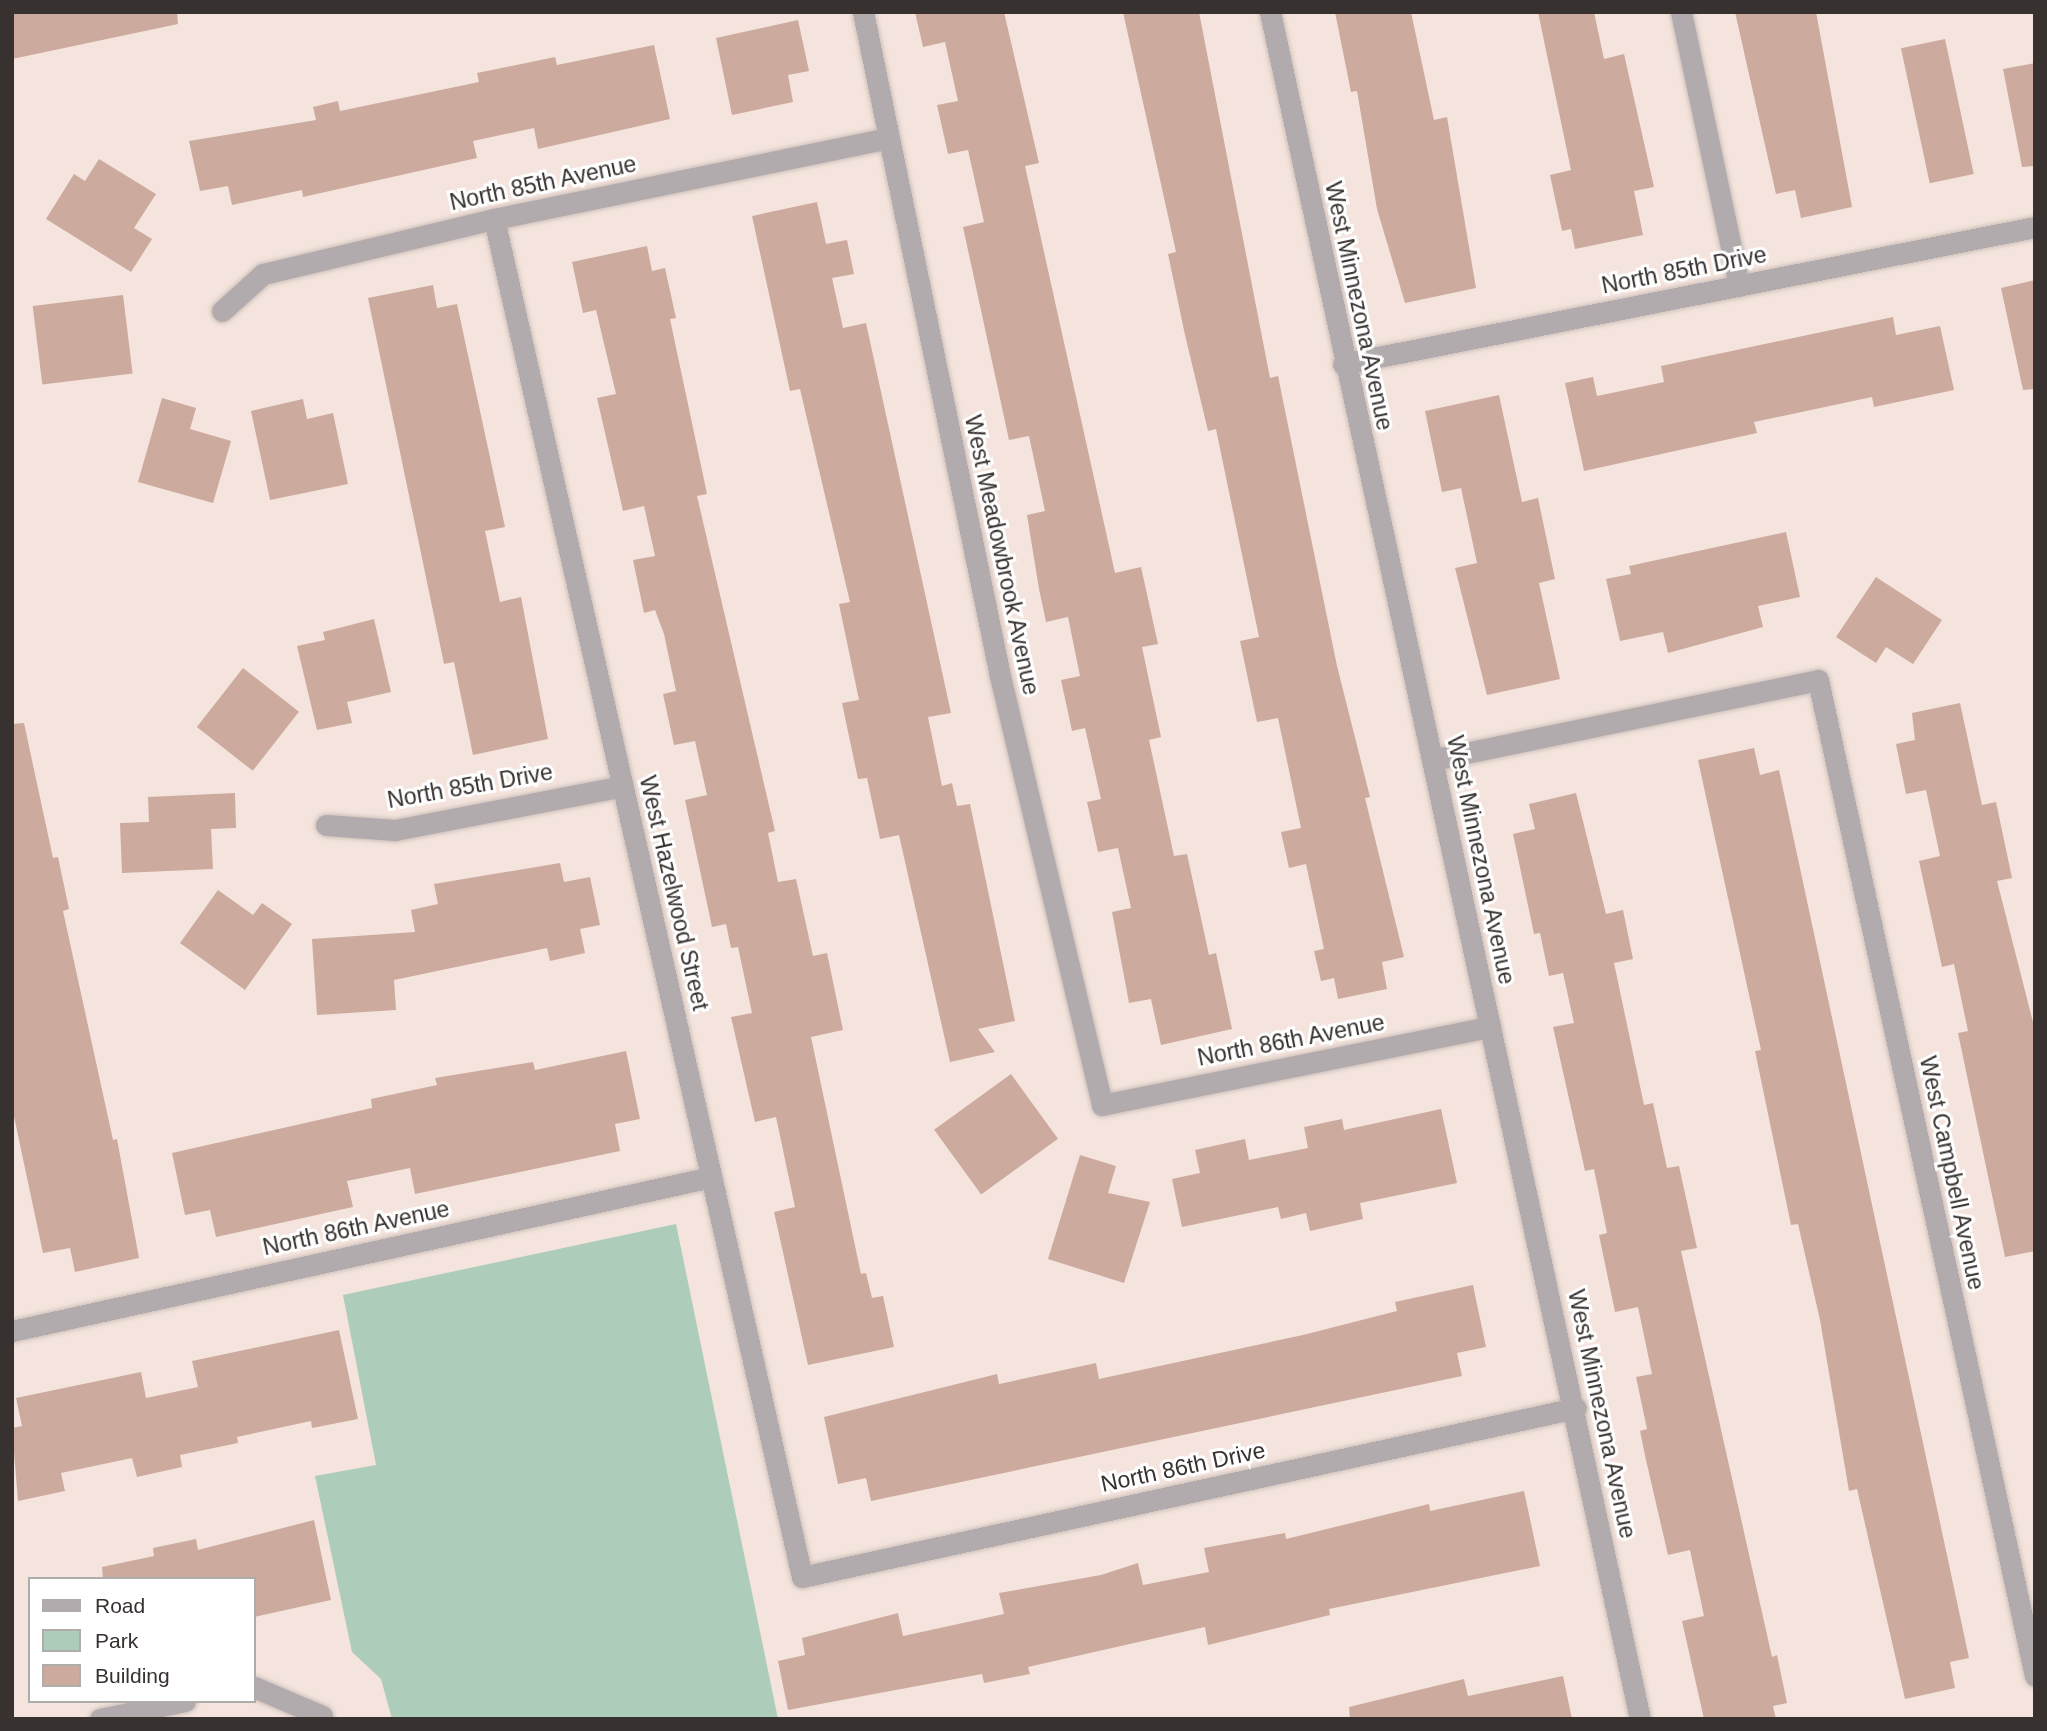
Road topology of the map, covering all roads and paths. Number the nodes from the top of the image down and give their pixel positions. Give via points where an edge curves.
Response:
1 (863, 12) edge
2 (1270, 12) edge
3 (1681, 12) edge
4 (889, 138) junction
5 (494, 219) junction
6 (2035, 227) edge
7 (1739, 286) junction
8 (222, 311) dead end
9 (1343, 364) junction
10 (1432, 760) junction
11 (623, 786) junction
12 (326, 825) dead end
13 (1490, 1027) junction
14 (1102, 1105) joint
15 (711, 1177) junction
16 (12, 1331) edge
17 (1576, 1408) junction
18 (802, 1577) joint
19 (2035, 1676) edge
20 (256, 1688) edge
21 (176, 1703) edge
22 (322, 1716) dead end
23 (100, 1719) edge
24 (1640, 1719) edge

1 - 4 street, West Meadowbrook Avenue
2 - 9 street, West Minnezona Avenue
3 - 7 street
4 - 5 street, North 85th Avenue
4 - 14 street, West Meadowbrook Avenue via 1003,689
5 - 8 street, North 85th Avenue via 263,274
5 - 11 street, West Hazelwood Street
6 - 7 street, North 85th Drive
7 - 9 street, North 85th Drive
9 - 10 street, West Minnezona Avenue
10 - 13 street, West Minnezona Avenue
10 - 19 street, West Campbell Avenue via 1818,680
11 - 12 street, North 85th Drive via 395,830
11 - 15 street, West Hazelwood Street
13 - 14 street, North 86th Avenue
13 - 17 street, West Minnezona Avenue
15 - 16 street, North 86th Avenue
15 - 18 street, West Hazelwood Street
17 - 18 street, North 86th Drive
17 - 24 street, West Minnezona Avenue
20 - 22 street
21 - 23 street

